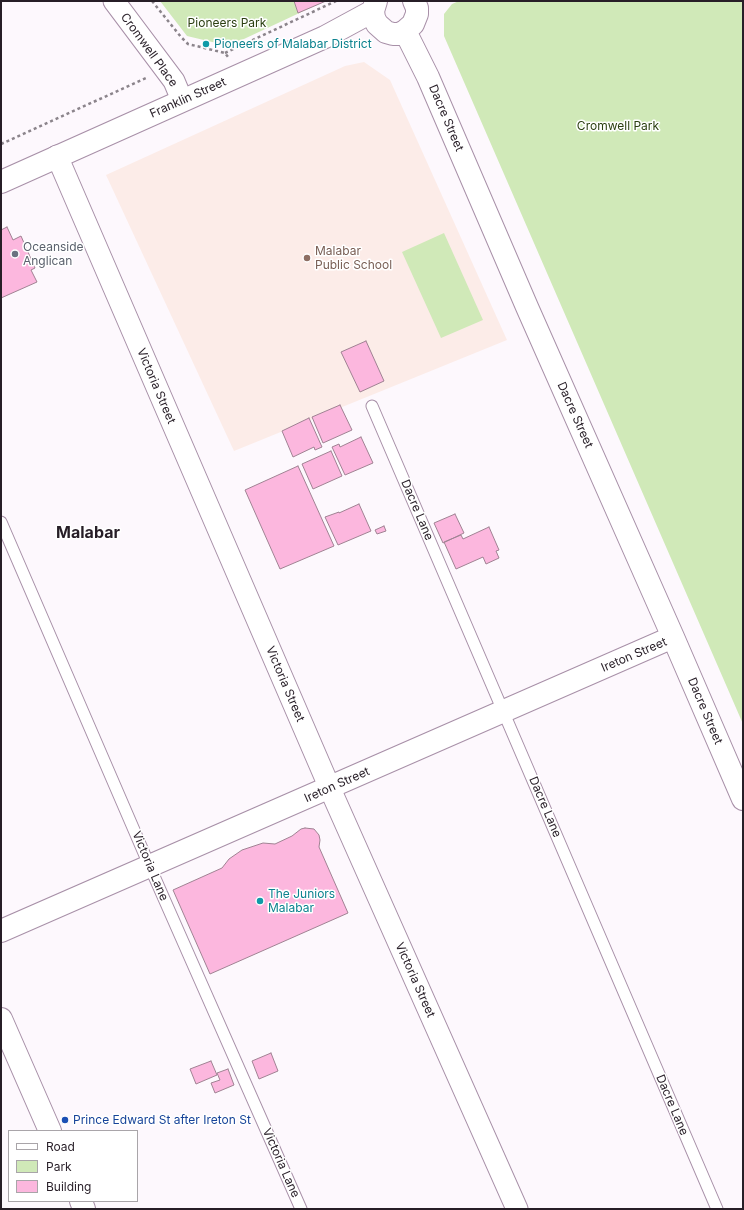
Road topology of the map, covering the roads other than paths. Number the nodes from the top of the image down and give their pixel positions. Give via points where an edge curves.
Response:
1 (114, 1) edge
2 (416, 2) edge
3 (375, 6) edge
4 (405, 31) junction
5 (182, 100) junction
6 (57, 156) junction
7 (1, 182) edge
8 (372, 406) dead end
9 (1, 522) edge
10 (673, 638) junction
11 (504, 711) junction
12 (330, 788) junction
13 (743, 799) edge
14 (150, 866) junction
15 (1, 932) edge
16 (1, 1019) edge
17 (50, 1130) edge
18 (301, 1209) edge
19 (516, 1209) edge
20 (717, 1209) edge

1 - 5 street, Cromwell Place via 174,81
2 - 4 street via 416,19
3 - 4 street via 374,18 386,32 399,34
3 - 5 street, Franklin Street via 325,37
4 - 10 street, Dacre Street via 428,77
5 - 6 street, Franklin Street
6 - 7 street, Franklin Street
6 - 12 street, Victoria Street
8 - 11 lane, Dacre Lane
9 - 14 lane, Victoria Lane
10 - 11 street, Ireton Street
10 - 13 street, Dacre Street
11 - 12 street, Ireton Street
11 - 20 lane, Dacre Lane
12 - 14 street, Ireton Street
12 - 19 street, Victoria Street
14 - 15 street, Ireton Street
14 - 18 lane, Victoria Lane
16 - 17 street

